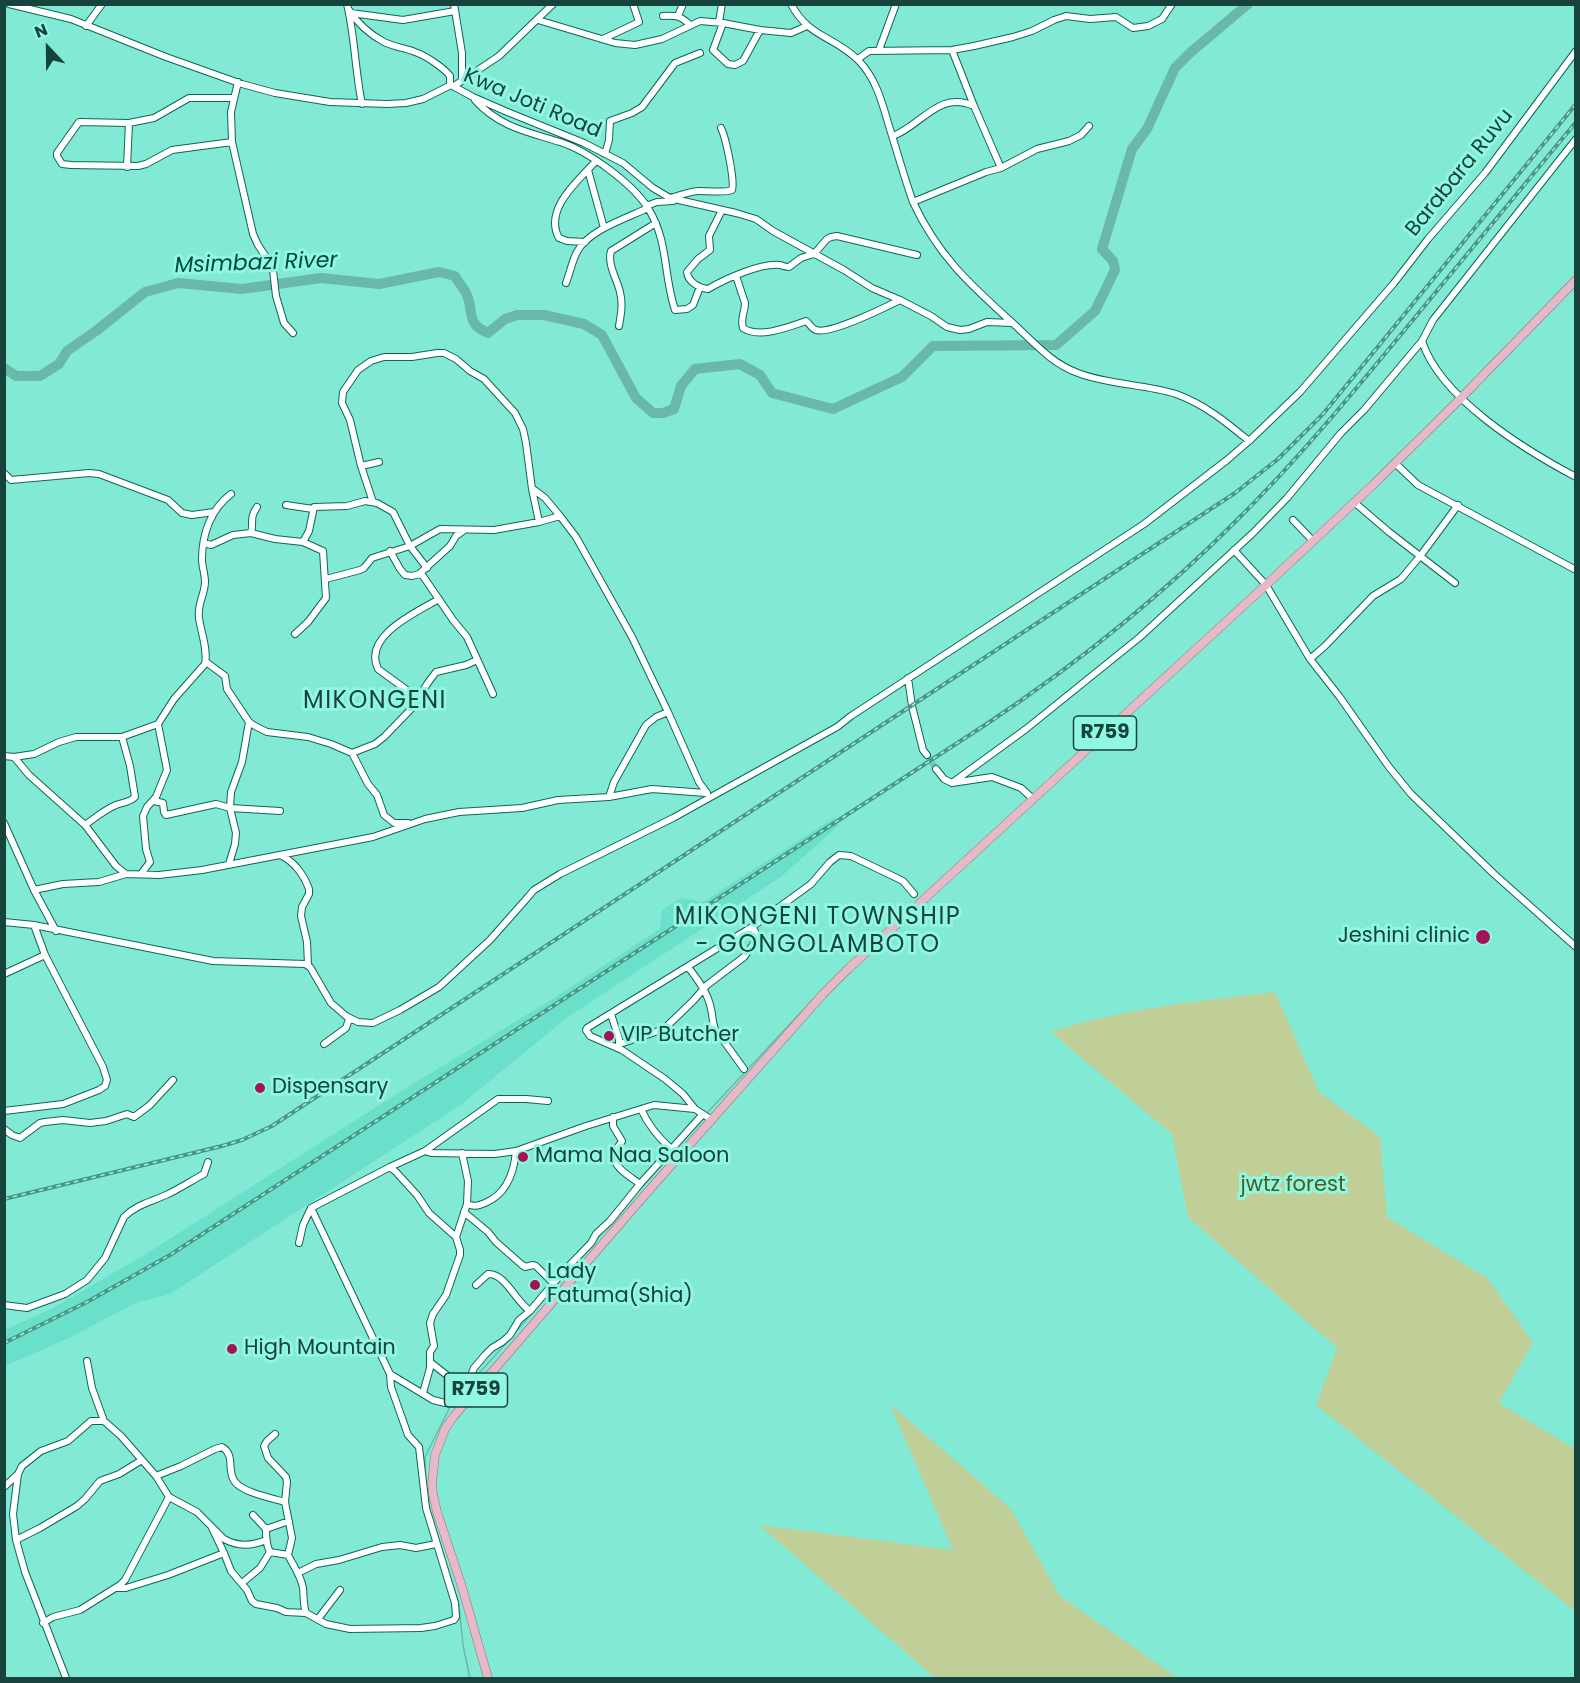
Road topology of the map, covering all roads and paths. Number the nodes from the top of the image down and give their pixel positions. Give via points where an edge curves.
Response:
1 (9, 4) edge
2 (102, 4) edge
3 (354, 4) edge
4 (553, 4) edge
5 (633, 4) edge
6 (683, 4) edge
7 (722, 4) edge
8 (790, 4) edge
9 (896, 4) edge
10 (1172, 4) edge
11 (454, 8) edge
12 (349, 10) edge
13 (663, 16) dead end
14 (678, 16) junction
15 (538, 20) junction
16 (721, 22) junction
17 (690, 25) junction
18 (86, 26) junction
19 (807, 26) junction
20 (760, 30) junction
21 (603, 39) junction
22 (879, 50) junction
23 (952, 50) junction
24 (1575, 51) edge
25 (700, 53) dead end
26 (858, 59) junction
27 (462, 80) junction
28 (238, 82) junction
29 (452, 86) junction
30 (472, 97) junction
31 (234, 98) junction
32 (362, 104) junction
33 (974, 106) junction
34 (129, 123) junction
35 (1089, 126) dead end
36 (721, 128) dead end
37 (893, 136) junction
38 (1575, 139) edge
39 (232, 142) junction
40 (605, 154) junction
41 (596, 161) junction
42 (127, 166) junction
43 (1001, 168) junction
44 (588, 170) junction
45 (673, 200) junction
46 (913, 202) junction
47 (647, 207) junction
48 (723, 210) junction
49 (656, 223) junction
50 (604, 228) junction
51 (585, 242) junction
52 (814, 254) junction
53 (917, 255) dead end
54 (736, 276) junction
55 (1575, 280) edge
56 (566, 283) dead end
57 (700, 287) junction
58 (900, 300) junction
59 (1015, 325) junction
60 (619, 326) dead end
61 (293, 333) dead end
62 (1422, 341) junction
63 (1460, 399) junction
64 (1249, 441) junction
65 (379, 462) dead end
66 (1395, 463) junction
67 (361, 466) junction
68 (4, 473) edge
69 (1575, 477) edge
70 (532, 489) junction
71 (231, 494) dead end
72 (373, 502) junction
73 (1354, 502) junction
74 (286, 505) dead end
75 (1458, 505) junction
76 (257, 507) dead end
77 (313, 509) junction
78 (214, 512) junction
79 (560, 516) junction
80 (1293, 520) dead end
81 (539, 522) junction
82 (463, 530) junction
83 (251, 532) junction
84 (1313, 541) junction
85 (303, 542) junction
86 (204, 543) junction
87 (410, 546) junction
88 (1234, 550) junction
89 (390, 551) junction
90 (1421, 555) junction
91 (427, 568) junction
92 (1575, 570) edge
93 (420, 574) junction
94 (326, 579) junction
95 (1455, 583) dead end
96 (1266, 585) junction
97 (439, 599) junction
98 (295, 633) dead end
99 (1310, 659) junction
100 (477, 660) junction
101 (206, 662) junction
102 (908, 678) junction
103 (493, 694) dead end
104 (419, 699) junction
105 (668, 712) junction
106 (249, 722) junction
107 (158, 724) junction
108 (122, 737) junction
109 (352, 753) junction
110 (927, 755) tunnel mouth
111 (4, 756) edge
112 (14, 757) junction
113 (936, 769) tunnel mouth
114 (952, 783) junction
115 (706, 793) junction
116 (714, 795) junction
117 (609, 796) junction
118 (1033, 799) junction
119 (154, 801) junction
120 (230, 808) junction
121 (280, 811) dead end
122 (4, 823) edge
123 (414, 823) junction
124 (85, 825) junction
125 (280, 855) junction
126 (229, 864) junction
127 (126, 874) junction
128 (141, 874) junction
129 (34, 890) junction
130 (914, 894) dead end
131 (4, 922) edge
132 (34, 925) junction
133 (752, 927) junction
134 (56, 931) junction
135 (1574, 944) edge
136 (45, 955) junction
137 (308, 965) junction
138 (688, 967) junction
139 (4, 974) edge
140 (704, 989) junction
141 (611, 1014) junction
142 (349, 1019) junction
143 (324, 1044) dead end
144 (619, 1046) junction
145 (744, 1069) dead end
146 (173, 1080) dead end
147 (548, 1101) dead end
148 (641, 1108) junction
149 (695, 1109) junction
150 (4, 1111) edge
151 (703, 1114) junction
152 (612, 1117) junction
153 (712, 1120) junction
154 (4, 1129) edge
155 (671, 1149) junction
156 (425, 1151) junction
157 (516, 1152) junction
158 (462, 1153) junction
159 (208, 1162) dead end
160 (390, 1167) junction
161 (640, 1184) junction
162 (467, 1204) junction
163 (310, 1208) junction
164 (464, 1212) junction
165 (456, 1237) junction
166 (299, 1243) dead end
167 (554, 1283) junction
168 (476, 1285) dead end
169 (4, 1305) edge
170 (530, 1311) junction
171 (87, 1361) dead end
172 (430, 1362) junction
173 (390, 1374) junction
174 (462, 1387) junction
175 (423, 1393) junction
176 (104, 1421) junction
177 (275, 1434) dead end
178 (142, 1460) junction
179 (432, 1470) junction
180 (421, 1472) junction
181 (18, 1474) junction
182 (156, 1476) junction
183 (4, 1487) edge
184 (169, 1497) junction
185 (285, 1502) junction
186 (253, 1515) dead end
187 (289, 1521) junction
188 (212, 1528) junction
189 (266, 1528) junction
190 (16, 1540) junction
191 (266, 1540) junction
192 (436, 1544) junction
193 (270, 1552) junction
194 (224, 1553) junction
195 (288, 1555) junction
196 (298, 1574) junction
197 (242, 1583) junction
198 (117, 1588) junction
199 (340, 1590) dead end
200 (306, 1613) junction
201 (318, 1619) junction
202 (43, 1623) junction
203 (489, 1677) edge
204 (66, 1678) edge

1 - 18 street, Kwa Joti Road
2 - 18 street
3 - 12 street
4 - 15 street
5 - 21 street via 639,22
6 - 14 street
7 - 16 street
8 - 19 street
9 - 22 street
10 - 23 street via 1161,19 1148,27 1132,28 1116,17 1066,16 1013,37
11 - 12 street via 403,20
11 - 27 street
12 - 29 street via 373,36 421,54 444,69
12 - 32 street
13 - 14 street
14 - 17 street
15 - 21 street
15 - 27 street via 499,56
16 - 17 street via 700,21
16 - 20 street
16 - 20 street via 713,50 731,65 742,61
17 - 21 street via 641,44
18 - 28 street, Kwa Joti Road
19 - 20 street via 791,33
19 - 26 street
22 - 23 street
22 - 26 street via 869,51
23 - 33 street
24 - 64 street, Barabara Ruvu via 1485,173 1300,392
25 - 40 street via 675,63 642,107 610,121
26 - 37 street via 874,83
27 - 29 street
28 - 31 street
28 - 32 street, Kwa Joti Road via 330,102
29 - 30 street, Kwa Joti Road
29 - 32 street, Kwa Joti Road via 406,103
30 - 40 street, Kwa Joti Road
30 - 41 street via 515,129 571,146
31 - 34 street via 189,98 154,118
31 - 39 street
33 - 37 street via 957,101 938,106
33 - 43 street
34 - 42 street
34 - 42 street via 79,122 57,156 62,164
35 - 43 street via 1074,139 1037,149
36 - 45 street via 734,181 732,190 698,191
37 - 46 street
38 - 62 street via 1433,320
39 - 42 street via 172,150 144,165
39 - 61 street via 253,234 273,270 284,323
40 - 45 street, Kwa Joti Road
41 - 44 street
41 - 47 street via 621,177
43 - 46 street
44 - 50 street
44 - 51 street via 565,195 556,217 556,233 563,240
45 - 47 street
45 - 48 street, Kwa Joti Road
46 - 59 street via 951,263
47 - 49 street
47 - 50 street
48 - 52 street, Kwa Joti Road via 756,219
48 - 57 street via 709,236 710,250 687,272 691,282
49 - 57 street via 675,310 693,306
49 - 60 street via 609,256 620,292
50 - 51 street
51 - 56 street via 576,253
52 - 53 street via 827,239 837,236
52 - 54 street via 789,267 765,267
52 - 58 street, Kwa Joti Road
54 - 57 street via 708,289
54 - 58 street via 745,303 743,328 753,332 806,321 814,330 821,331
55 - 63 main road, R759
58 - 59 street, Kwa Joti Road via 947,327 960,330 987,322
59 - 64 street via 1066,368 1190,400 1214,412
62 - 63 street via 1426,354
62 - 88 street via 1287,498
63 - 66 main road, R759
63 - 69 street
64 - 102 street, Barabara Ruvu via 1143,524
65 - 67 street
66 - 73 main road, R759
66 - 75 street via 1418,485
67 - 70 street via 342,403 343,392 358,370 384,357 444,353 484,379 512,408 523,429
67 - 72 street
68 - 78 street via 10,480 99,474 168,500 182,513
70 - 79 street
70 - 81 street
71 - 78 street
72 - 77 street
72 - 87 street via 393,512
73 - 84 main road, R759
73 - 90 street
74 - 77 street
75 - 90 street
75 - 92 street
76 - 83 street via 251,516
77 - 85 street
78 - 86 street
79 - 81 street
79 - 105 street via 591,562
80 - 84 street
81 - 82 street via 494,530
82 - 87 street via 440,529
82 - 91 street
83 - 85 street
83 - 86 street via 211,545
84 - 96 main road, R759
85 - 94 street via 323,551
86 - 101 street via 205,583 199,618
87 - 89 street
87 - 91 street
88 - 96 street
88 - 114 street via 1131,644
89 - 93 street via 405,575
89 - 94 street via 372,558 360,570
90 - 95 street
90 - 99 street via 1401,579 1373,597
91 - 93 street
93 - 97 street
94 - 98 street via 326,598
96 - 99 street
96 - 118 main road, R759
97 - 100 street via 467,637
97 - 104 street via 389,630 376,652 378,669
99 - 135 street via 1411,794
100 - 103 street
100 - 104 street via 436,672
101 - 106 street via 225,676 227,690
101 - 107 street
102 - 110 street via 922,750
102 - 116 street, Barabara Ruvu via 837,727
104 - 109 street via 384,737
105 - 115 street
105 - 117 street via 646,725
106 - 109 street via 267,732 308,737
106 - 120 street
107 - 108 street
107 - 119 street via 167,770
108 - 112 street via 76,737 34,754
108 - 124 street via 135,797 107,809
109 - 123 street via 387,819 399,824
111 - 112 street
112 - 124 street
113 - 114 street
114 - 118 street via 992,777 1021,788
115 - 116 street
115 - 117 street via 652,789
116 - 142 street, Barabara Ruvu via 545,883 521,903 482,948 427,995 373,1023
117 - 123 street via 437,815
118 - 153 main road, R759 via 847,970
119 - 120 street via 163,803 166,814 207,805
119 - 128 street via 143,816 150,862
120 - 121 street
120 - 126 street via 236,833
122 - 129 street
123 - 125 street via 373,837
124 - 127 street
125 - 126 street
125 - 137 street via 294,864 309,889 301,912
126 - 128 street via 159,875
127 - 128 street
127 - 129 street via 99,882
129 - 134 street
130 - 133 street via 903,882 851,856 839,855 811,884
131 - 132 street
132 - 134 street
132 - 136 street
133 - 138 street
133 - 140 street via 756,933 748,952
134 - 137 street via 213,961
136 - 139 street
136 - 150 street via 107,1080 99,1090 63,1104
137 - 142 street via 332,1003
138 - 140 street
138 - 141 street
140 - 144 street via 664,1029
140 - 145 street via 715,1029
141 - 144 street
141 - 144 street via 586,1030
142 - 143 street via 346,1028
144 - 149 street via 665,1079
146 - 154 street via 150,1106 134,1117 127,1114 90,1123 45,1122 20,1137
147 - 156 street via 498,1099
148 - 149 street via 654,1105
148 - 152 street
148 - 155 street via 654,1131
149 - 151 street
151 - 153 street
151 - 155 street
152 - 157 street
152 - 161 street via 622,1141 614,1154 615,1162
153 - 179 main road, R759 via 454,1416 440,1440
155 - 161 street
156 - 158 street
156 - 160 street
157 - 158 street
157 - 162 street via 512,1175 502,1192 480,1205
158 - 162 street via 468,1181
159 - 169 street via 204,1174 124,1217 105,1258 87,1280 65,1294 27,1308
160 - 163 street
160 - 165 street
161 - 167 street
162 - 164 street
163 - 166 street
163 - 173 street
164 - 165 street
164 - 167 street via 525,1267 534,1265
165 - 172 street via 460,1250 456,1269 430,1323 434,1342
167 - 170 street
168 - 170 street via 488,1274 495,1274
170 - 174 street via 504,1341 485,1355
171 - 176 street
172 - 174 street
172 - 175 street
173 - 175 street
173 - 180 street via 408,1435 419,1447
174 - 175 street via 445,1403
176 - 178 street
176 - 181 street via 91,1421 68,1441 41,1451
177 - 185 street via 264,1446 268,1458 286,1477
178 - 182 street
178 - 190 street via 100,1481 77,1506
179 - 180 street
179 - 203 main road, R759 via 434,1501
180 - 192 street
181 - 183 street
181 - 190 street via 13,1514
182 - 184 street
182 - 185 street via 222,1447 230,1455 232,1477 241,1488
184 - 188 street via 193,1510
184 - 198 street
185 - 187 street
186 - 189 street
187 - 189 street
187 - 195 street via 292,1538
188 - 191 street via 230,1542 254,1545
188 - 194 street
189 - 191 street
190 - 202 street
191 - 193 street
192 - 196 street via 382,1547 316,1564
192 - 201 street via 455,1603 454,1620 421,1628 364,1629 336,1627
193 - 195 street
193 - 197 street via 260,1568
194 - 197 street via 231,1571
194 - 198 street via 168,1575
195 - 196 street
196 - 200 street
197 - 200 street via 256,1604
198 - 202 street via 80,1610
199 - 201 street
200 - 201 street
202 - 204 street

